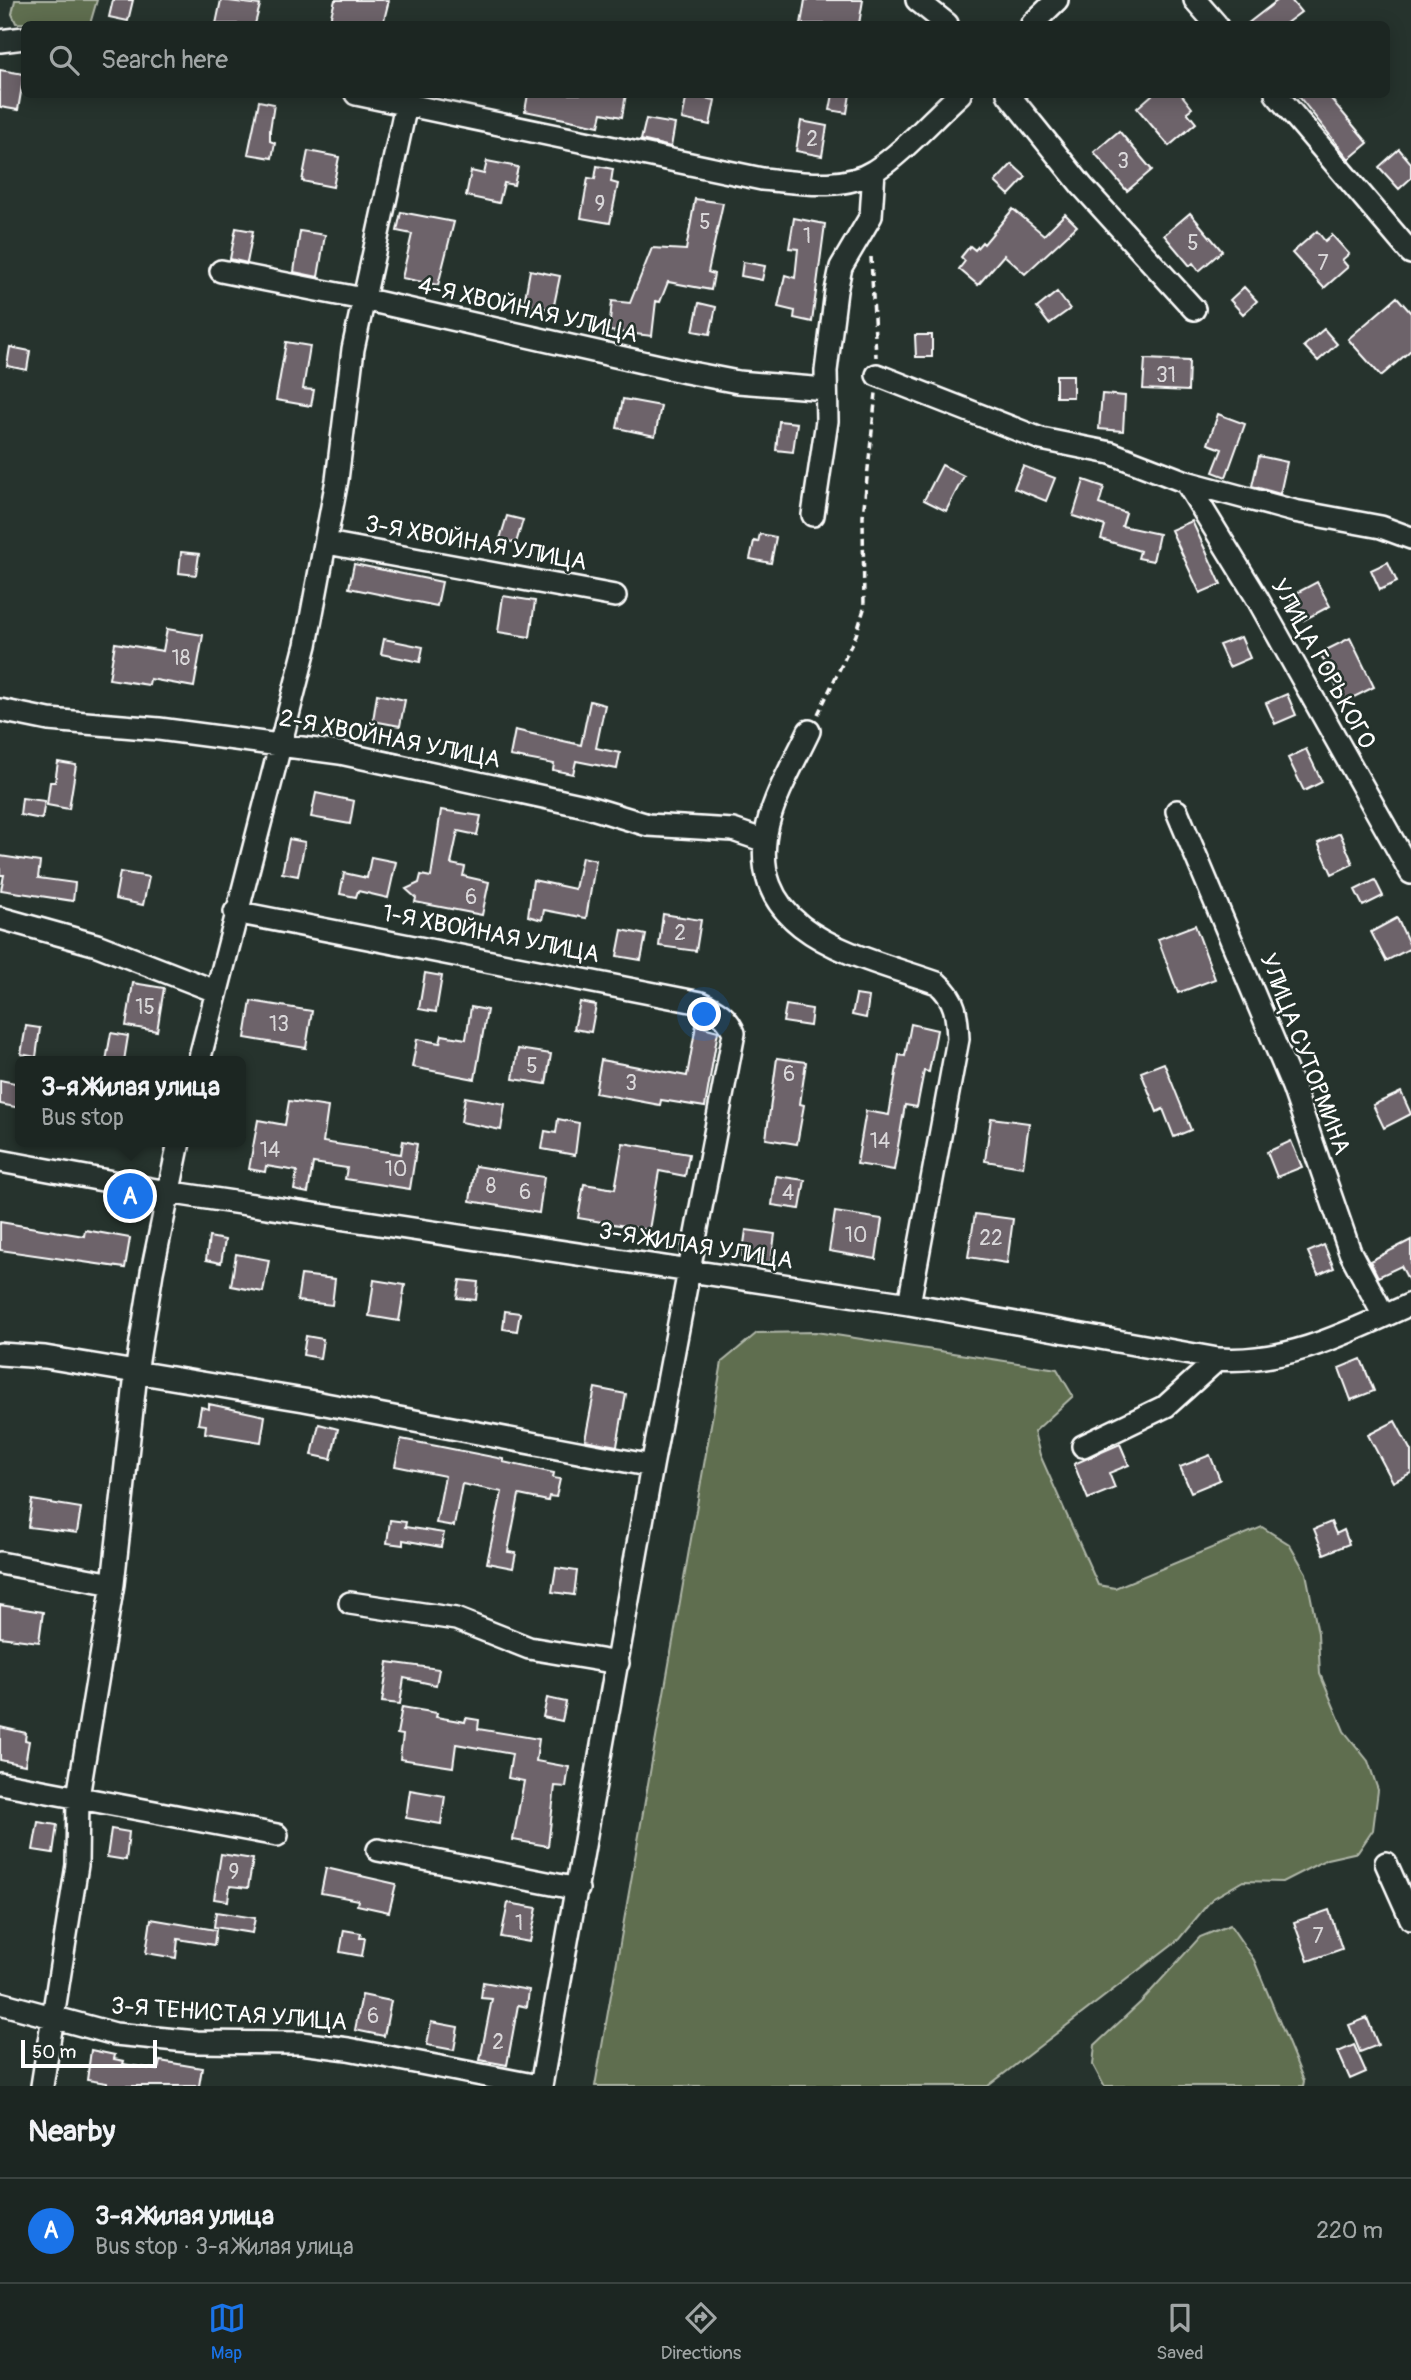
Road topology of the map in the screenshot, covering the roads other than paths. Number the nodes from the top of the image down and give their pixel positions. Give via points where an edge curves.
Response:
1 (917, 0) edge
2 (1057, 0) edge
3 (1195, 0) edge
4 (943, 21) edge
5 (1035, 21) edge
6 (1213, 21) edge
7 (21, 38) edge
8 (0, 41) edge
9 (374, 98) edge
10 (956, 98) edge
11 (1011, 98) edge
12 (1279, 98) edge
13 (406, 105) junction
14 (874, 172) junction
15 (1411, 253) edge
16 (221, 271) dead end
17 (363, 299) junction
18 (1194, 309) dead end
19 (877, 375) road end
20 (825, 389) junction
21 (1186, 482) junction
22 (813, 515) dead end
23 (1411, 538) edge
24 (327, 543) junction
25 (615, 596) dead end
26 (0, 710) edge
27 (809, 731) road end
28 (278, 744) junction
29 (1177, 811) dead end
30 (765, 841) junction
31 (1411, 873) edge
32 (235, 912) junction
33 (0, 918) edge
34 (215, 991) junction
35 (200, 1056) edge
36 (178, 1147) edge
37 (0, 1161) edge
38 (167, 1192) junction
39 (688, 1271) junction
40 (909, 1304) junction
41 (1411, 1304) edge
42 (1384, 1316) junction
43 (0, 1354) edge
44 (1218, 1359) junction
45 (136, 1373) junction
46 (1083, 1446) dead end
47 (652, 1466) junction
48 (0, 1563) edge
49 (113, 1584) junction
50 (350, 1603) dead end
51 (618, 1663) junction
52 (0, 1783) edge
53 (78, 1797) junction
54 (276, 1835) dead end
55 (378, 1850) dead end
56 (1385, 1863) dead end
57 (578, 1889) junction
58 (1411, 1919) edge
59 (0, 2003) edge
60 (54, 2016) junction
61 (42, 2086) edge
62 (539, 2086) edge

1 - 4 street
2 - 5 street
3 - 6 street
7 - 8 street
9 - 13 street
10 - 14 street
11 - 18 street via 1082,186
12 - 15 street
13 - 14 street via 762,179 828,183
13 - 17 street
14 - 20 street via 870,216 841,267
16 - 17 street, 4-Я ХВОЙНАЯ УЛИЦА
17 - 20 street, 4-Я ХВОЙНАЯ УЛИЦА via 686,372 738,382
17 - 24 street
19 - 21 street via 1016,431 1111,453
20 - 22 street via 827,421
21 - 23 street
21 - 31 street, УЛИЦА ГОРЬКОГО via 1258,598
24 - 25 street, 3-Я ХВОЙНАЯ УЛИЦА
24 - 28 street via 306,645
26 - 28 street, 2-Я ХВОЙНАЯ УЛИЦА via 49,720
27 - 30 street via 774,806
28 - 30 street, 2-Я ХВОЙНАЯ УЛИЦА via 536,795 648,825 733,830
28 - 32 street
29 - 42 street, УЛИЦА СУТОРМИНА via 1303,1113 1350,1252
30 - 40 street via 773,891 799,928 823,943 937,983 954,1003 958,1039
32 - 34 street
32 - 39 street, 1-Я ХВОЙНАЯ УЛИЦА via 701,1003 717,1010 731,1023 733,1047
33 - 34 street via 97,945
34 - 35 street
36 - 38 street
37 - 38 street, 3-Я ЖИЛАЯ УЛИЦА
38 - 39 street, 3-Я ЖИЛАЯ УЛИЦА
38 - 45 street
39 - 40 street, 3-Я ЖИЛАЯ УЛИЦА
39 - 47 street
40 - 44 street, 3-Я ЖИЛАЯ УЛИЦА
41 - 42 street
42 - 44 street via 1303,1350 1269,1358
43 - 45 street
44 - 46 street via 1166,1406
45 - 47 street
45 - 49 street
47 - 51 street
48 - 49 street
49 - 53 street
50 - 51 street via 456,1619 529,1648
51 - 57 street
52 - 53 street
53 - 54 street
53 - 60 street via 77,1865
55 - 57 street
56 - 58 street
57 - 62 street
59 - 60 street, 3-Я ТЕНИСТАЯ УЛИЦА
60 - 61 street
60 - 62 street, 3-Я ТЕНИСТАЯ УЛИЦА via 92,2029 150,2039 301,2043 348,2049

